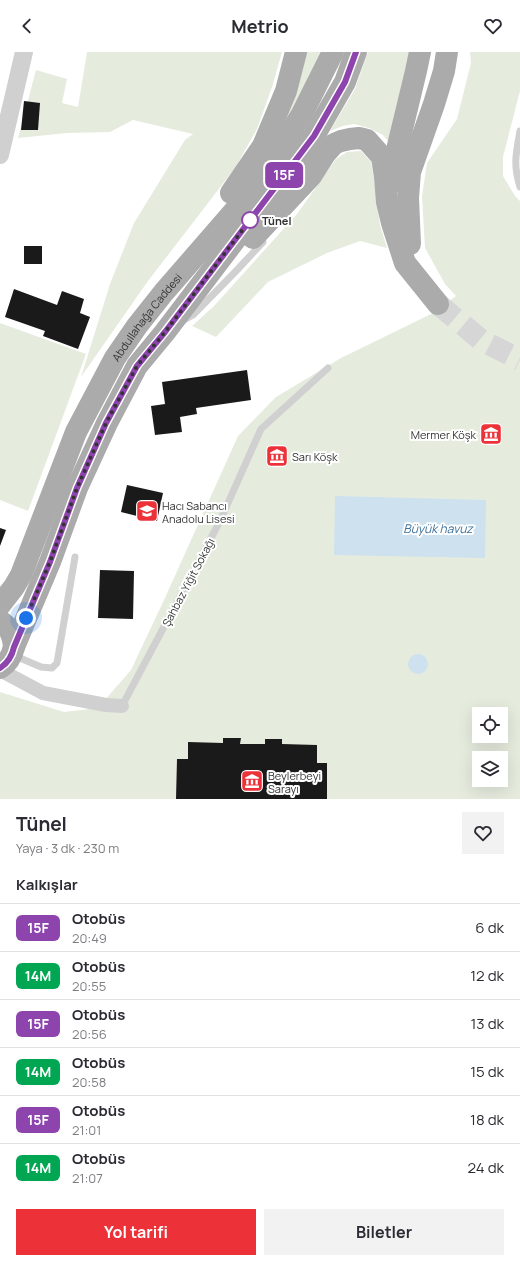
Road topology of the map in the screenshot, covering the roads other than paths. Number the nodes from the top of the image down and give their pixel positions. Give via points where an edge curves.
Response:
1 (24, 52) edge
2 (296, 52) edge
3 (333, 52) edge
4 (356, 52) edge
5 (420, 52) edge
6 (447, 52) edge
7 (433, 129) dead end
8 (520, 130) edge
9 (0, 155) edge
10 (410, 172) junction
11 (311, 176) junction
12 (520, 187) edge
13 (293, 206) dead end
14 (269, 235) dead end
15 (410, 244) junction
16 (184, 269) junction
17 (172, 325) junction
18 (328, 368) dead end
19 (75, 557) dead end
20 (21, 575) junction
21 (0, 585) edge
22 (0, 605) edge
23 (31, 607) junction
24 (0, 621) edge
25 (9, 656) edge
26 (122, 706) joint

1 - 9 street
2 - 16 main road via 286,91 263,146 205,229
3 - 16 main road, Abdullahağa Caddesi via 302,114 269,167
4 - 17 main road, Abdullahağa Caddesi via 345,82 314,136
5 - 15 main road via 396,154 396,186 400,213
6 - 10 main road via 434,104
7 - 10 lane
8 - 12 lane via 515,157
10 - 15 main road
11 - 13 lane via 305,191
11 - 15 main road via 334,144 341,140 367,140 382,157 387,202 405,263 432,297
11 - 17 main road
14 - 17 lane via 192,315
16 - 20 main road, Abdullahağa Caddesi via 136,326 95,394 76,432
17 - 23 main road, Abdullahağa Caddesi via 137,366 106,423 77,488
18 - 26 lane, Şahbaz Yiğit Sokağı via 261,428 220,522
19 - 25 lane via 57,663 52,668 41,667
20 - 21 street
20 - 22 main road, Abdullahağa Caddesi
20 - 23 street via 30,581 34,588
23 - 25 main road, Abdullahağa Caddesi
24 - 25 main road via 10,630 13,638
25 - 26 street via 43,693

